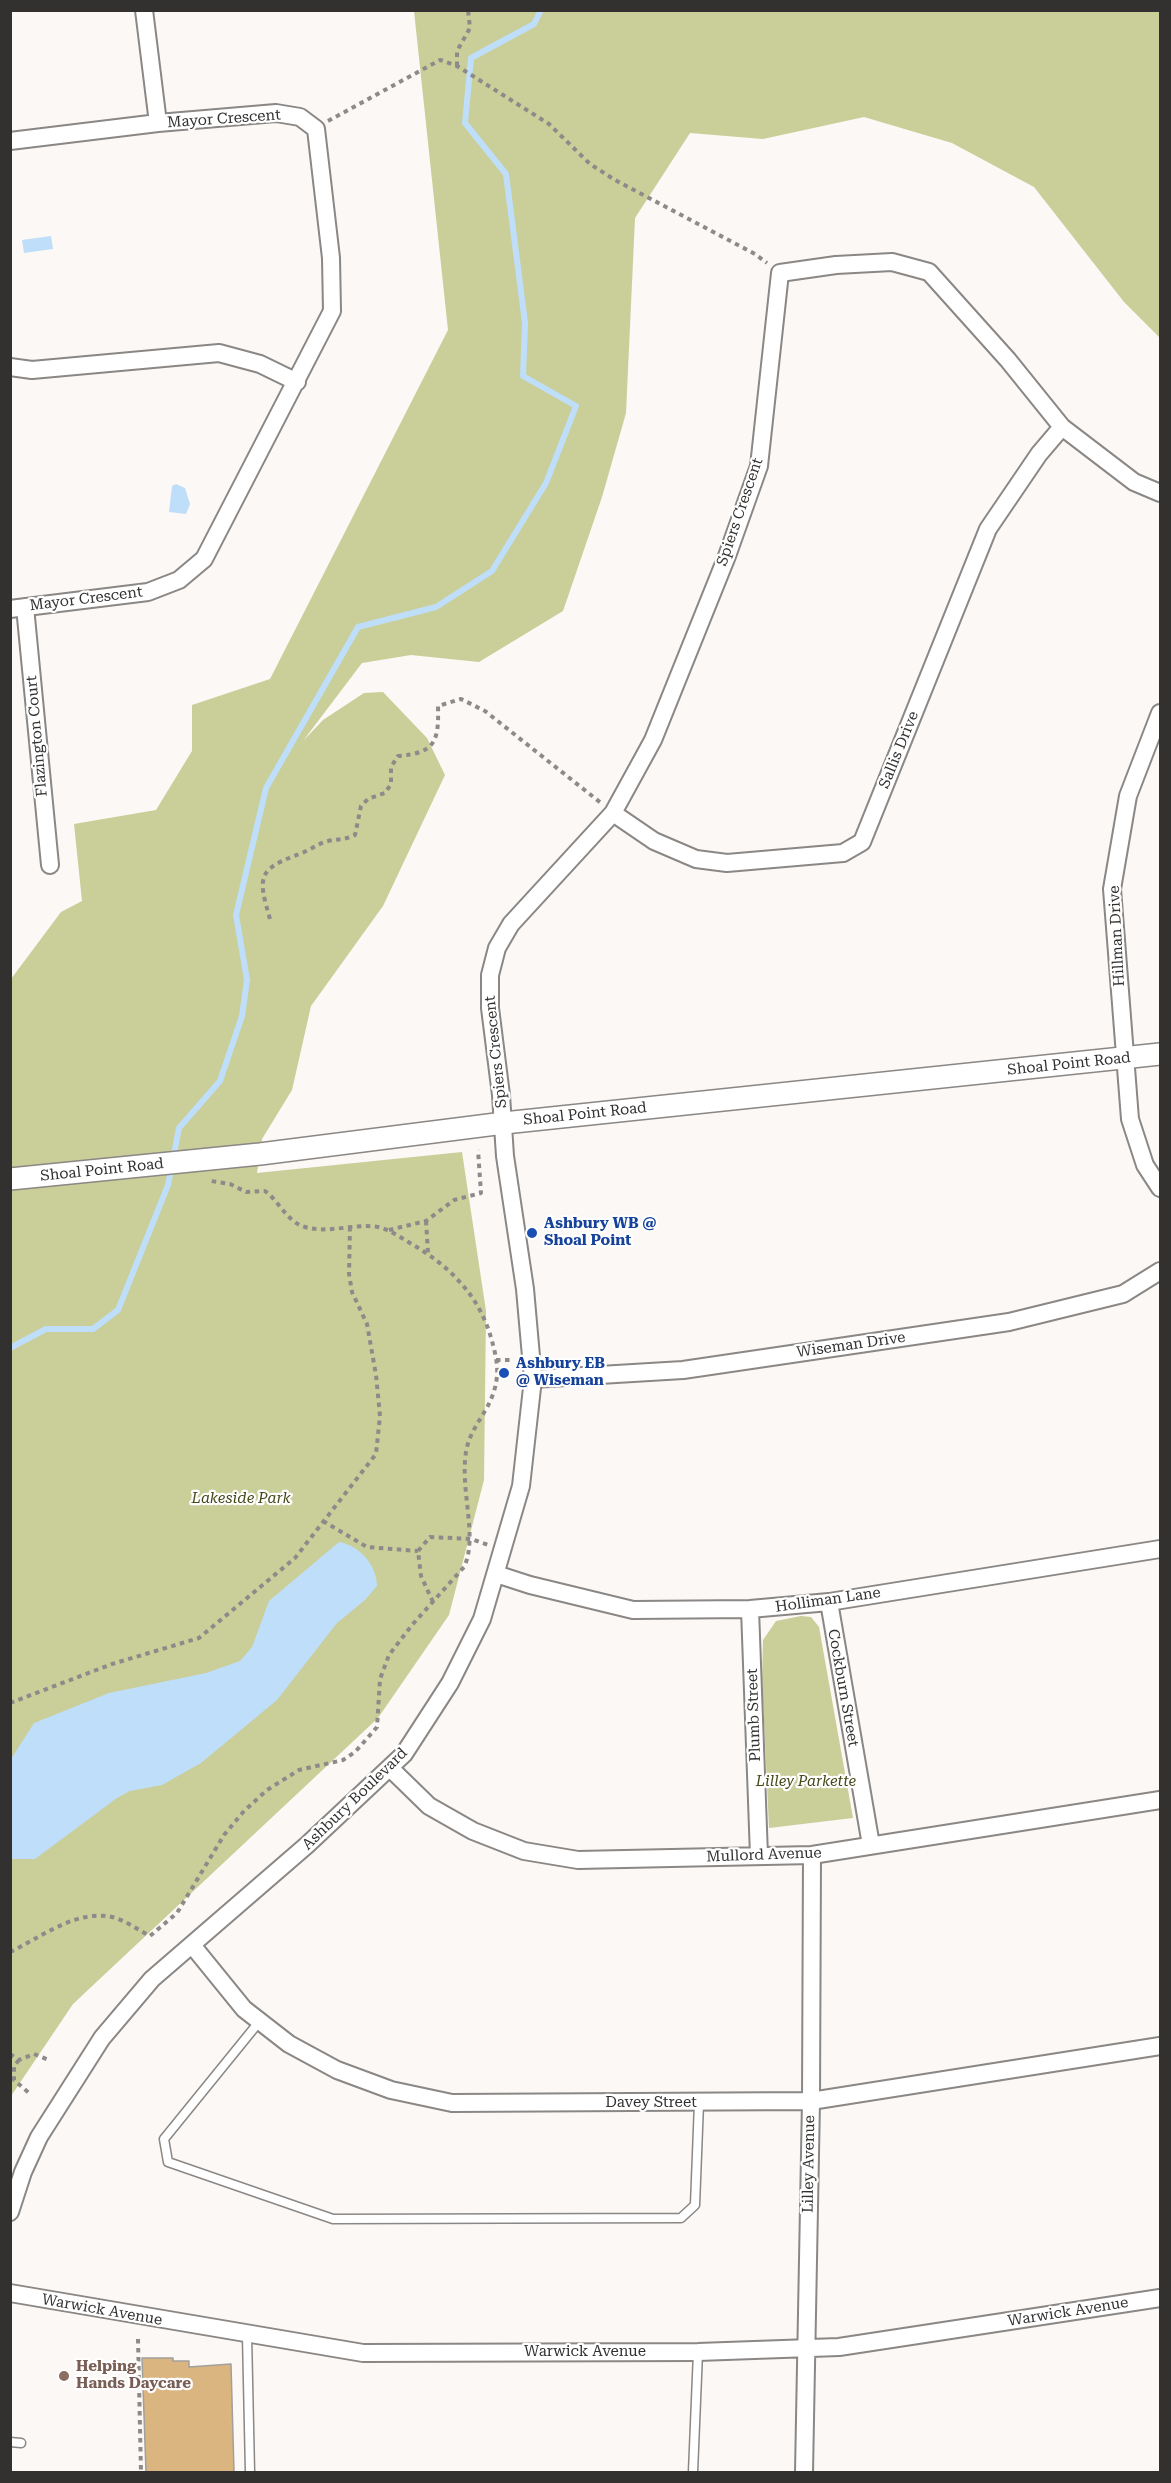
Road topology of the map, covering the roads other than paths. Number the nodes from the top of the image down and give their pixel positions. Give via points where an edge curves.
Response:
1 (144, 10) edge
2 (158, 123) junction
3 (10, 141) edge
4 (10, 367) edge
5 (297, 382) junction
6 (1062, 427) junction
7 (1161, 493) edge
8 (18, 608) edge
9 (1161, 713) edge
10 (613, 813) junction
11 (50, 866) dead end
12 (1161, 1054) edge
13 (1125, 1058) junction
14 (504, 1123) junction
15 (10, 1179) edge
16 (1161, 1188) edge
17 (1161, 1271) edge
18 (533, 1379) junction
19 (1161, 1549) edge
20 (496, 1574) junction
21 (829, 1602) junction
22 (750, 1609) junction
23 (390, 1768) junction
24 (1161, 1800) edge
25 (871, 1845) junction
26 (812, 1855) junction
27 (759, 1856) junction
28 (192, 1945) junction
29 (259, 2022) junction
30 (1161, 2046) edge
31 (811, 2101) junction
32 (699, 2103) junction
33 (10, 2212) edge
34 (10, 2293) edge
35 (1161, 2298) edge
36 (247, 2335) junction
37 (805, 2348) junction
38 (698, 2352) junction
39 (10, 2442) edge
40 (21, 2443) dead end
41 (250, 2472) edge
42 (693, 2472) edge
43 (804, 2472) edge

1 - 2 street
2 - 3 street, Mayor Crescent
2 - 5 street, Mayor Crescent via 276,113 300,117 316,129 331,258 332,311
4 - 5 street via 32,370 219,353 260,364
5 - 8 street, Mayor Crescent via 204,559 179,580 148,592
6 - 7 street via 1134,482
6 - 10 street, Sallis Drive via 988,530 862,842 843,853 727,863 696,859 654,842
6 - 10 street, Spiers Crescent via 929,272 892,262 780,273 759,466 653,740
8 - 11 street, Flazington Court
9 - 13 street, Hillman Drive via 1128,796 1112,888
10 - 14 street, Spiers Crescent via 511,924 496,948 490,975 490,1008
12 - 13 street, Shoal Point Road
13 - 14 street, Shoal Point Road
13 - 16 street via 1130,1119 1145,1165
14 - 15 street, Shoal Point Road via 260,1154
14 - 18 street, Ashbury Boulevard
17 - 18 street, Wiseman Drive via 1123,1294 1009,1322 683,1370
18 - 20 street, Ashbury Boulevard via 521,1486
19 - 21 street, Holliman Lane
20 - 22 street, Holliman Lane via 633,1610
20 - 23 street, Ashbury Boulevard via 482,1619 450,1683 404,1754
21 - 22 street, Holliman Lane
21 - 25 street, Cockburn Street
22 - 27 street, Plumb Street
23 - 27 street, Mullord Avenue via 429,1806 473,1831 524,1851 578,1860
23 - 28 street, Ashbury Boulevard
24 - 25 street, Mullord Avenue
25 - 26 street, Mullord Avenue
26 - 27 street, Mullord Avenue
26 - 31 street, Lilley Avenue
28 - 29 street, Davey Street
28 - 33 street, Ashbury Boulevard via 152,1979 90,2054 39,2137
29 - 32 street, Davey Street via 337,2070 391,2090 452,2103
29 - 32 lane via 164,2139 168,2162 333,2219 681,2218 695,2205
30 - 31 street, Davey Street
31 - 32 street, Davey Street
31 - 37 street, Lilley Avenue
34 - 36 street, Warwick Avenue
35 - 37 street, Warwick Avenue via 839,2347
36 - 38 street, Warwick Avenue via 363,2353
36 - 41 lane
37 - 38 street, Warwick Avenue
37 - 43 street, Lilley Avenue
38 - 42 lane
39 - 40 lane

